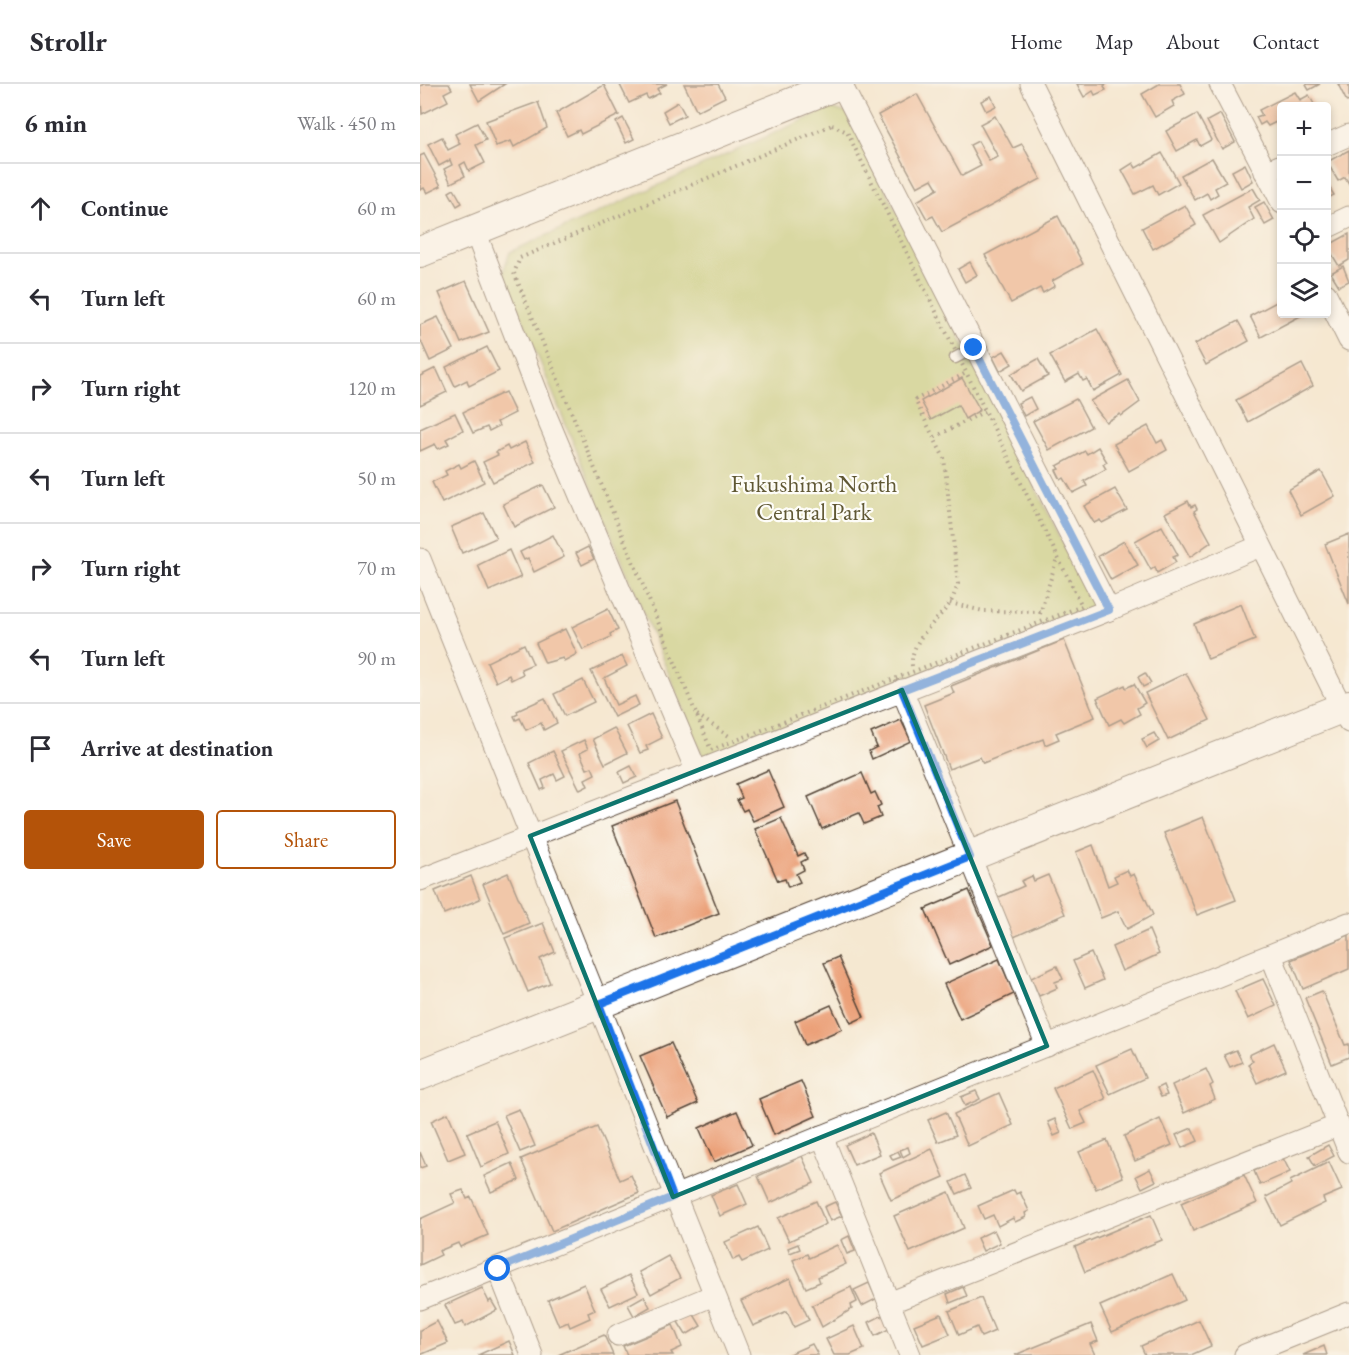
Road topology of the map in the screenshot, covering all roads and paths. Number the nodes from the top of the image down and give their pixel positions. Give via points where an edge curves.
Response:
1 (840, 84) edge
2 (1031, 84) edge
3 (1220, 84) edge
4 (831, 125) dead end
5 (1349, 135) edge
6 (1331, 143) edge
7 (1273, 168) edge
8 (1277, 186) edge
9 (1349, 218) edge
10 (1331, 226) edge
11 (475, 231) junction
12 (420, 252) edge
13 (1331, 304) edge
14 (1349, 340) edge
15 (966, 373) dead end
16 (985, 411) dead end
17 (935, 437) junction
18 (1260, 546) junction
19 (422, 571) edge
20 (950, 603) junction
21 (1109, 610) junction
22 (1041, 612) junction
23 (913, 671) dead end
24 (902, 690) junction
25 (1347, 712) edge
26 (696, 714) junction
27 (696, 770) junction
28 (530, 836) junction
29 (970, 857) junction
30 (420, 880) edge
31 (1349, 923) edge
32 (1271, 955) junction
33 (599, 1004) junction
34 (1047, 1046) junction
35 (420, 1075) edge
36 (1339, 1125) junction
37 (822, 1136) junction
38 (1349, 1152) edge
39 (673, 1197) junction
40 (498, 1269) junction
41 (714, 1295) junction
42 (420, 1299) edge
43 (889, 1303) junction
44 (1349, 1313) edge
45 (618, 1335) dead end
46 (532, 1355) edge
47 (739, 1355) edge
48 (910, 1355) edge
49 (1245, 1355) edge

1 - 11 street
1 - 21 street via 965,353
2 - 18 street
3 - 7 street
4 - 26 path via 520,258 514,273
5 - 6 street
7 - 8 street
9 - 10 street
11 - 12 street
11 - 27 street via 545,413
13 - 14 street
15 - 17 path via 915,400
16 - 17 path
17 - 20 path via 944,459 958,584
18 - 21 street
18 - 25 street
19 - 28 street
20 - 22 path via 983,611
20 - 23 path via 916,644 911,656
21 - 24 street
22 - 22 path via 1050,579 1057,558 1082,606 1037,623
24 - 27 street
24 - 29 street
25 - 29 street
26 - 26 path via 711,750 734,739 725,733
27 - 28 street
28 - 30 street
28 - 33 street
29 - 33 street
29 - 34 street
31 - 32 street
32 - 34 street
32 - 36 street
33 - 35 street
33 - 39 street
34 - 37 street
36 - 38 street
36 - 43 street
37 - 39 street
37 - 43 street
39 - 40 street
39 - 41 street
40 - 42 street
40 - 46 street
41 - 45 street
41 - 47 street
43 - 48 street
44 - 49 street

